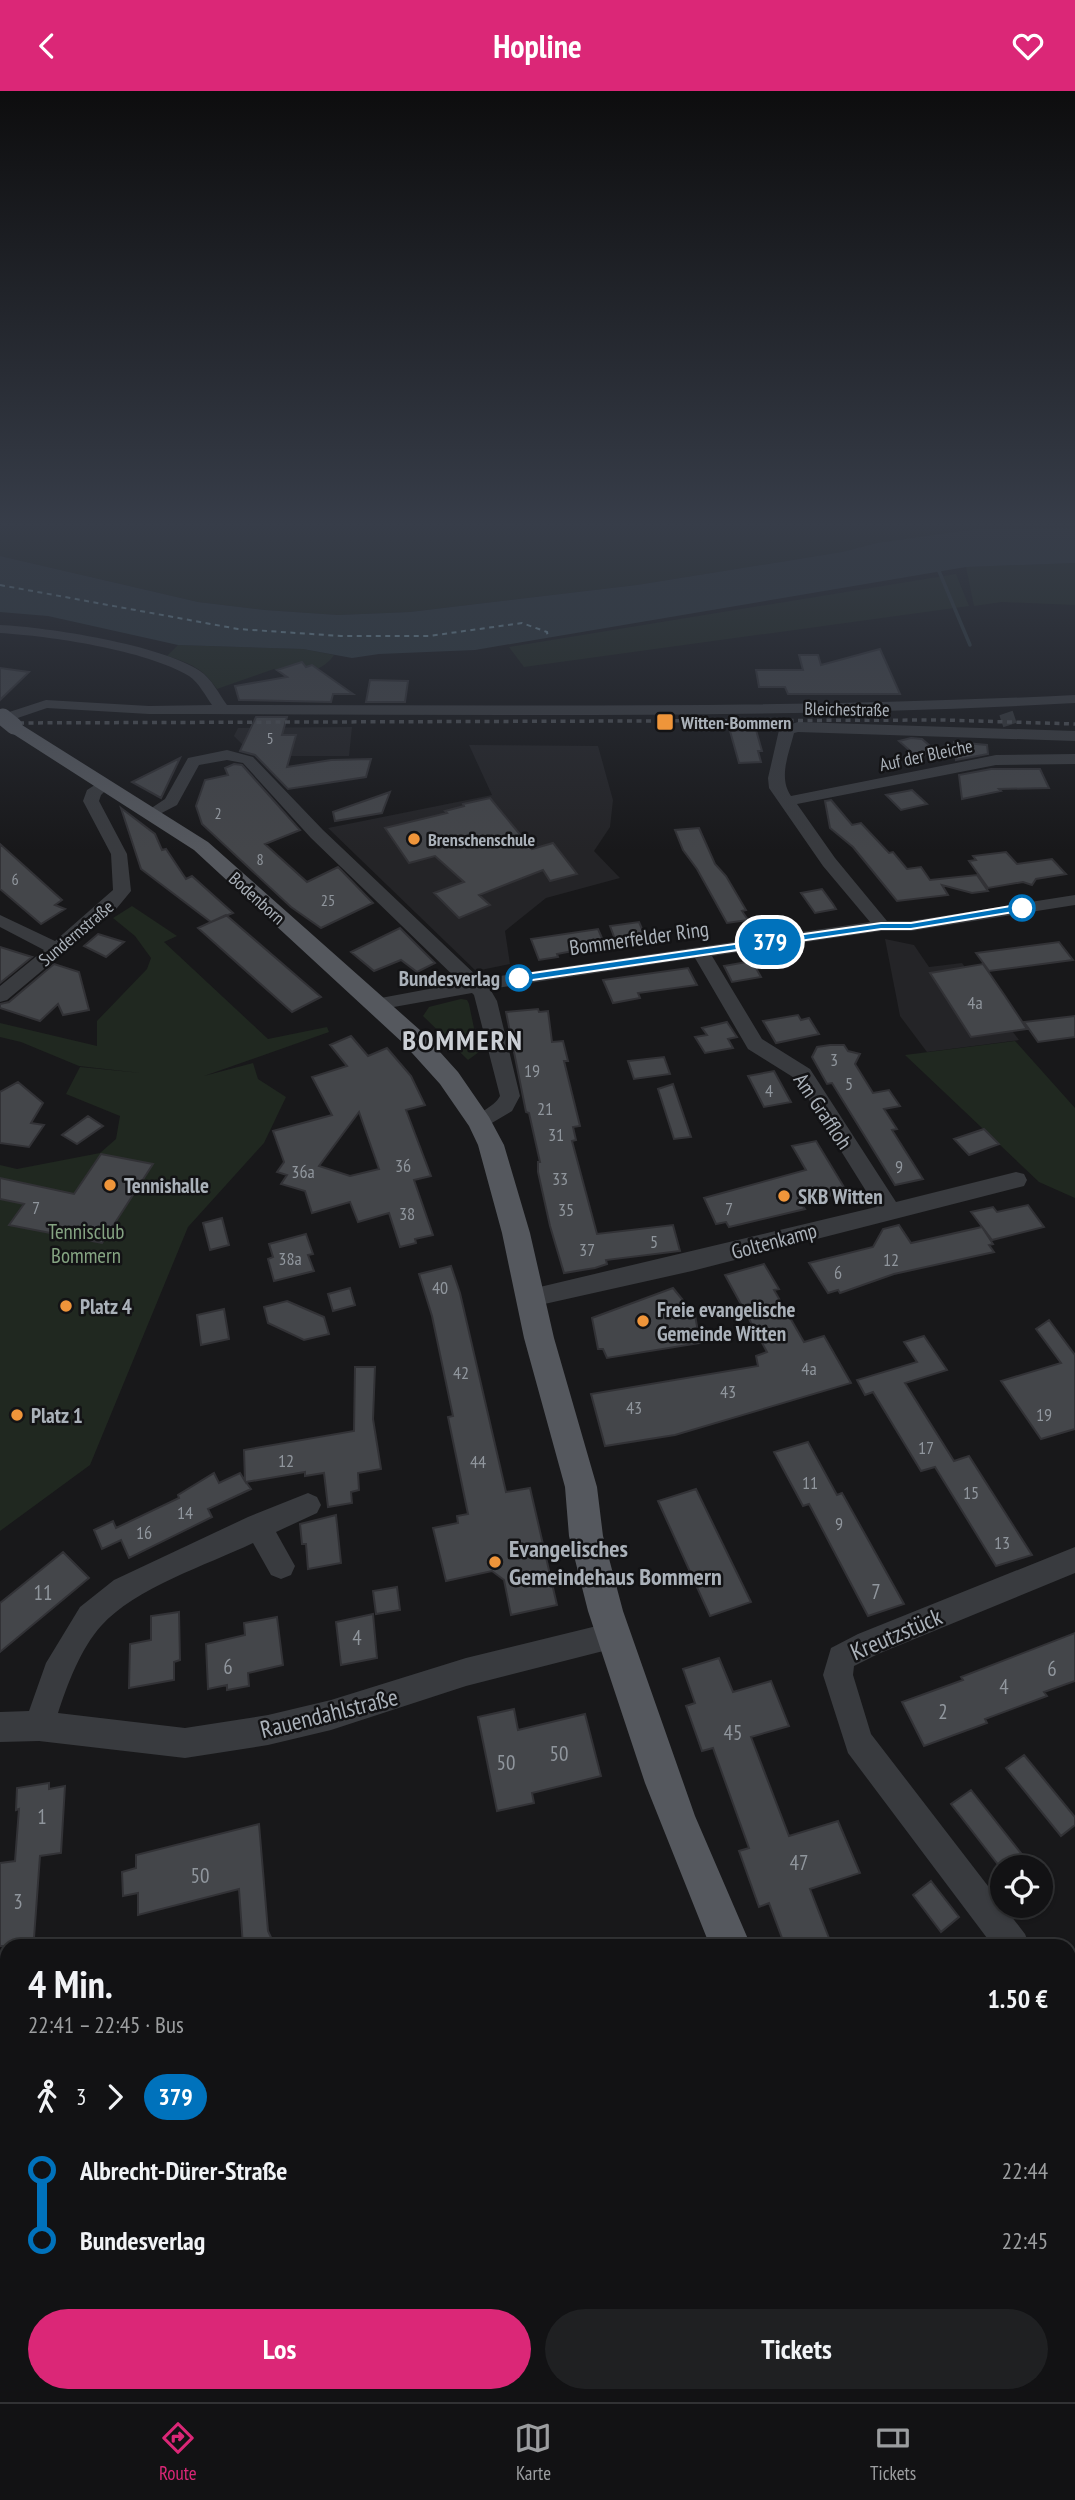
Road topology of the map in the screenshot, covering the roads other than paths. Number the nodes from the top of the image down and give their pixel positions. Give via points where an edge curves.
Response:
1 (52, 636) edge
2 (1075, 699) edge
3 (221, 708) junction
4 (6, 718) edge
5 (1007, 720) junction
6 (1075, 736) edge
7 (237, 756) joint
8 (1075, 759) edge
9 (104, 784) junction
10 (785, 802) junction
11 (152, 813) junction
12 (1074, 901) edge
13 (0, 920) edge
14 (881, 926) junction
15 (57, 949) junction
16 (700, 953) junction
17 (477, 988) junction
18 (0, 996) edge
19 (377, 1004) junction
20 (480, 1123) junction
21 (1016, 1179) dead end
22 (890, 1211) junction
23 (531, 1298) junction
24 (308, 1505) dead end
25 (258, 1526) junction
26 (1075, 1560) edge
27 (282, 1566) dead end
28 (613, 1636) junction
29 (39, 1726) junction
30 (0, 1727) edge
31 (728, 1939) edge
32 (1008, 1939) edge

1 - 3 street via 180,665 198,677
2 - 5 street via 1026,700
3 - 4 street via 149,710 46,704
3 - 5 street via 795,709
4 - 9 main road, Bodenborn
5 - 6 street
5 - 10 street, Bleichestraße via 888,729 790,728 776,778
7 - 11 street via 193,761 171,802
7 - 17 street via 248,760 317,834
8 - 10 street, Auf der Bleiche via 996,760
9 - 11 main road, Bodenborn
9 - 15 street, Sundernstraße via 91,801 119,854 122,891
10 - 14 street, Bleichestraße
11 - 19 main road, Bodenborn via 201,846
12 - 14 street, Bommerfelder Ring via 911,926
13 - 15 street
14 - 16 street, Bommerfelder Ring
15 - 18 street, Sundernstraße
16 - 17 street, Bommerfelder Ring
16 - 22 street, Am Graffloh via 755,1044 803,1074
17 - 19 street, Bommerfelder Ring
17 - 20 street via 487,1001 510,1096 505,1106
19 - 20 main road, Bodenborn via 437,1062
20 - 23 main road, Bodenborn via 491,1145
21 - 22 street, Goltenkamp
22 - 23 street, Goltenkamp
23 - 28 main road, Bodenborn via 581,1487 582,1512
24 - 25 street
25 - 27 street
25 - 29 street via 124,1589 90,1617 56,1673
26 - 32 street, Kreutzstück via 841,1658 838,1675 859,1742
28 - 29 street, Rauendahlstraße via 466,1672 395,1697 268,1730 186,1743
28 - 31 main road, Bodenborn via 679,1828
29 - 30 street, Rauendahlstraße

